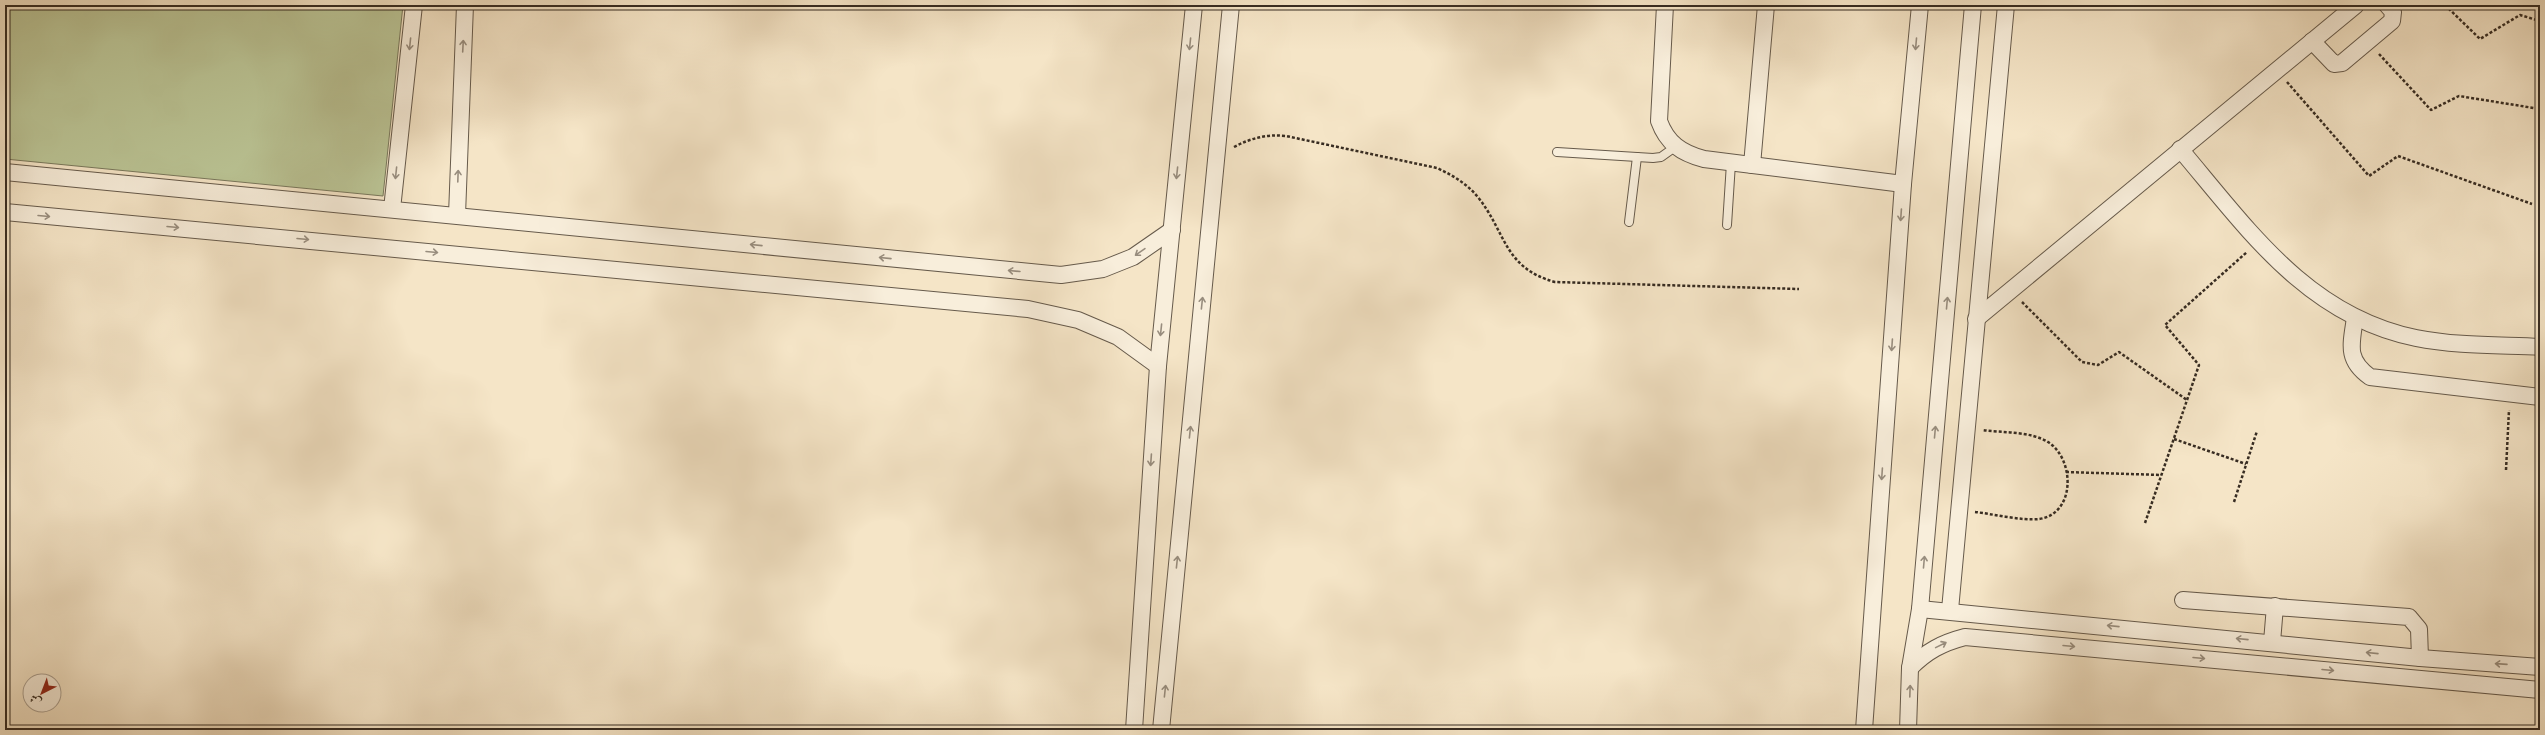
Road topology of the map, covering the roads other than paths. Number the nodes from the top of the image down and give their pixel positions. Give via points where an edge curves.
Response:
1 (414, 5) edge
2 (465, 5) edge
3 (1194, 5) edge
4 (1231, 5) edge
5 (1665, 5) edge
6 (1766, 5) edge
7 (1920, 5) edge
8 (1973, 5) edge
9 (2006, 5) edge
10 (2356, 5) edge
11 (2387, 5) edge
12 (2312, 41) junction
13 (1675, 147) junction
14 (2180, 149) junction
15 (1557, 152) dead end
16 (1637, 157) junction
17 (1731, 163) junction
18 (1752, 165) junction
19 (5, 172) edge
20 (1904, 184) junction
21 (392, 209) junction
22 (5, 212) edge
23 (457, 215) junction
24 (1629, 222) dead end
25 (1727, 225) dead end
26 (1172, 230) junction
27 (2355, 318) junction
28 (1976, 319) junction
29 (2540, 347) edge
30 (1158, 366) junction
31 (2540, 397) edge
32 (2183, 600) dead end
33 (2275, 606) junction
34 (1920, 609) junction
35 (1950, 610) junction
36 (2272, 642) junction
37 (2420, 658) junction
38 (2540, 667) edge
39 (1910, 668) junction
40 (2540, 690) edge
41 (1134, 730) edge
42 (1161, 730) edge
43 (1864, 730) edge
44 (1908, 730) edge

1 -> 21 street
23 -> 2 street
3 -> 26 street
42 -> 4 street
5 - 13 street via 1659,121 1664,135
6 - 18 street
7 -> 20 street
34 -> 8 street
9 - 28 street
10 - 12 street
11 - 12 street via 2393,12 2392,21 2338,65
12 - 14 street
13 - 16 lane via 1662,157
13 - 17 street via 1688,155
14 - 27 street via 2259,241 2307,288
14 - 28 street
15 - 16 lane
16 - 24 lane
17 - 18 street
17 - 25 lane
18 - 20 street
19 - 21 street
20 -> 43 street
21 - 23 street
22 -> 30 street via 1028,309 1078,320 1118,337
26 -> 23 street via 1133,257 1103,269 1061,275
26 -> 30 street
27 - 29 street via 2416,338
27 - 31 street via 2351,355 2358,368 2370,377
28 - 35 street
30 -> 41 street
32 - 33 street
33 - 36 street
33 - 37 street via 2409,617 2419,629
34 - 35 street
34 - 39 street
36 -> 35 street
37 -> 36 street
38 -> 37 street
39 -> 40 street via 1926,653 1944,642 1965,637
44 -> 39 street

